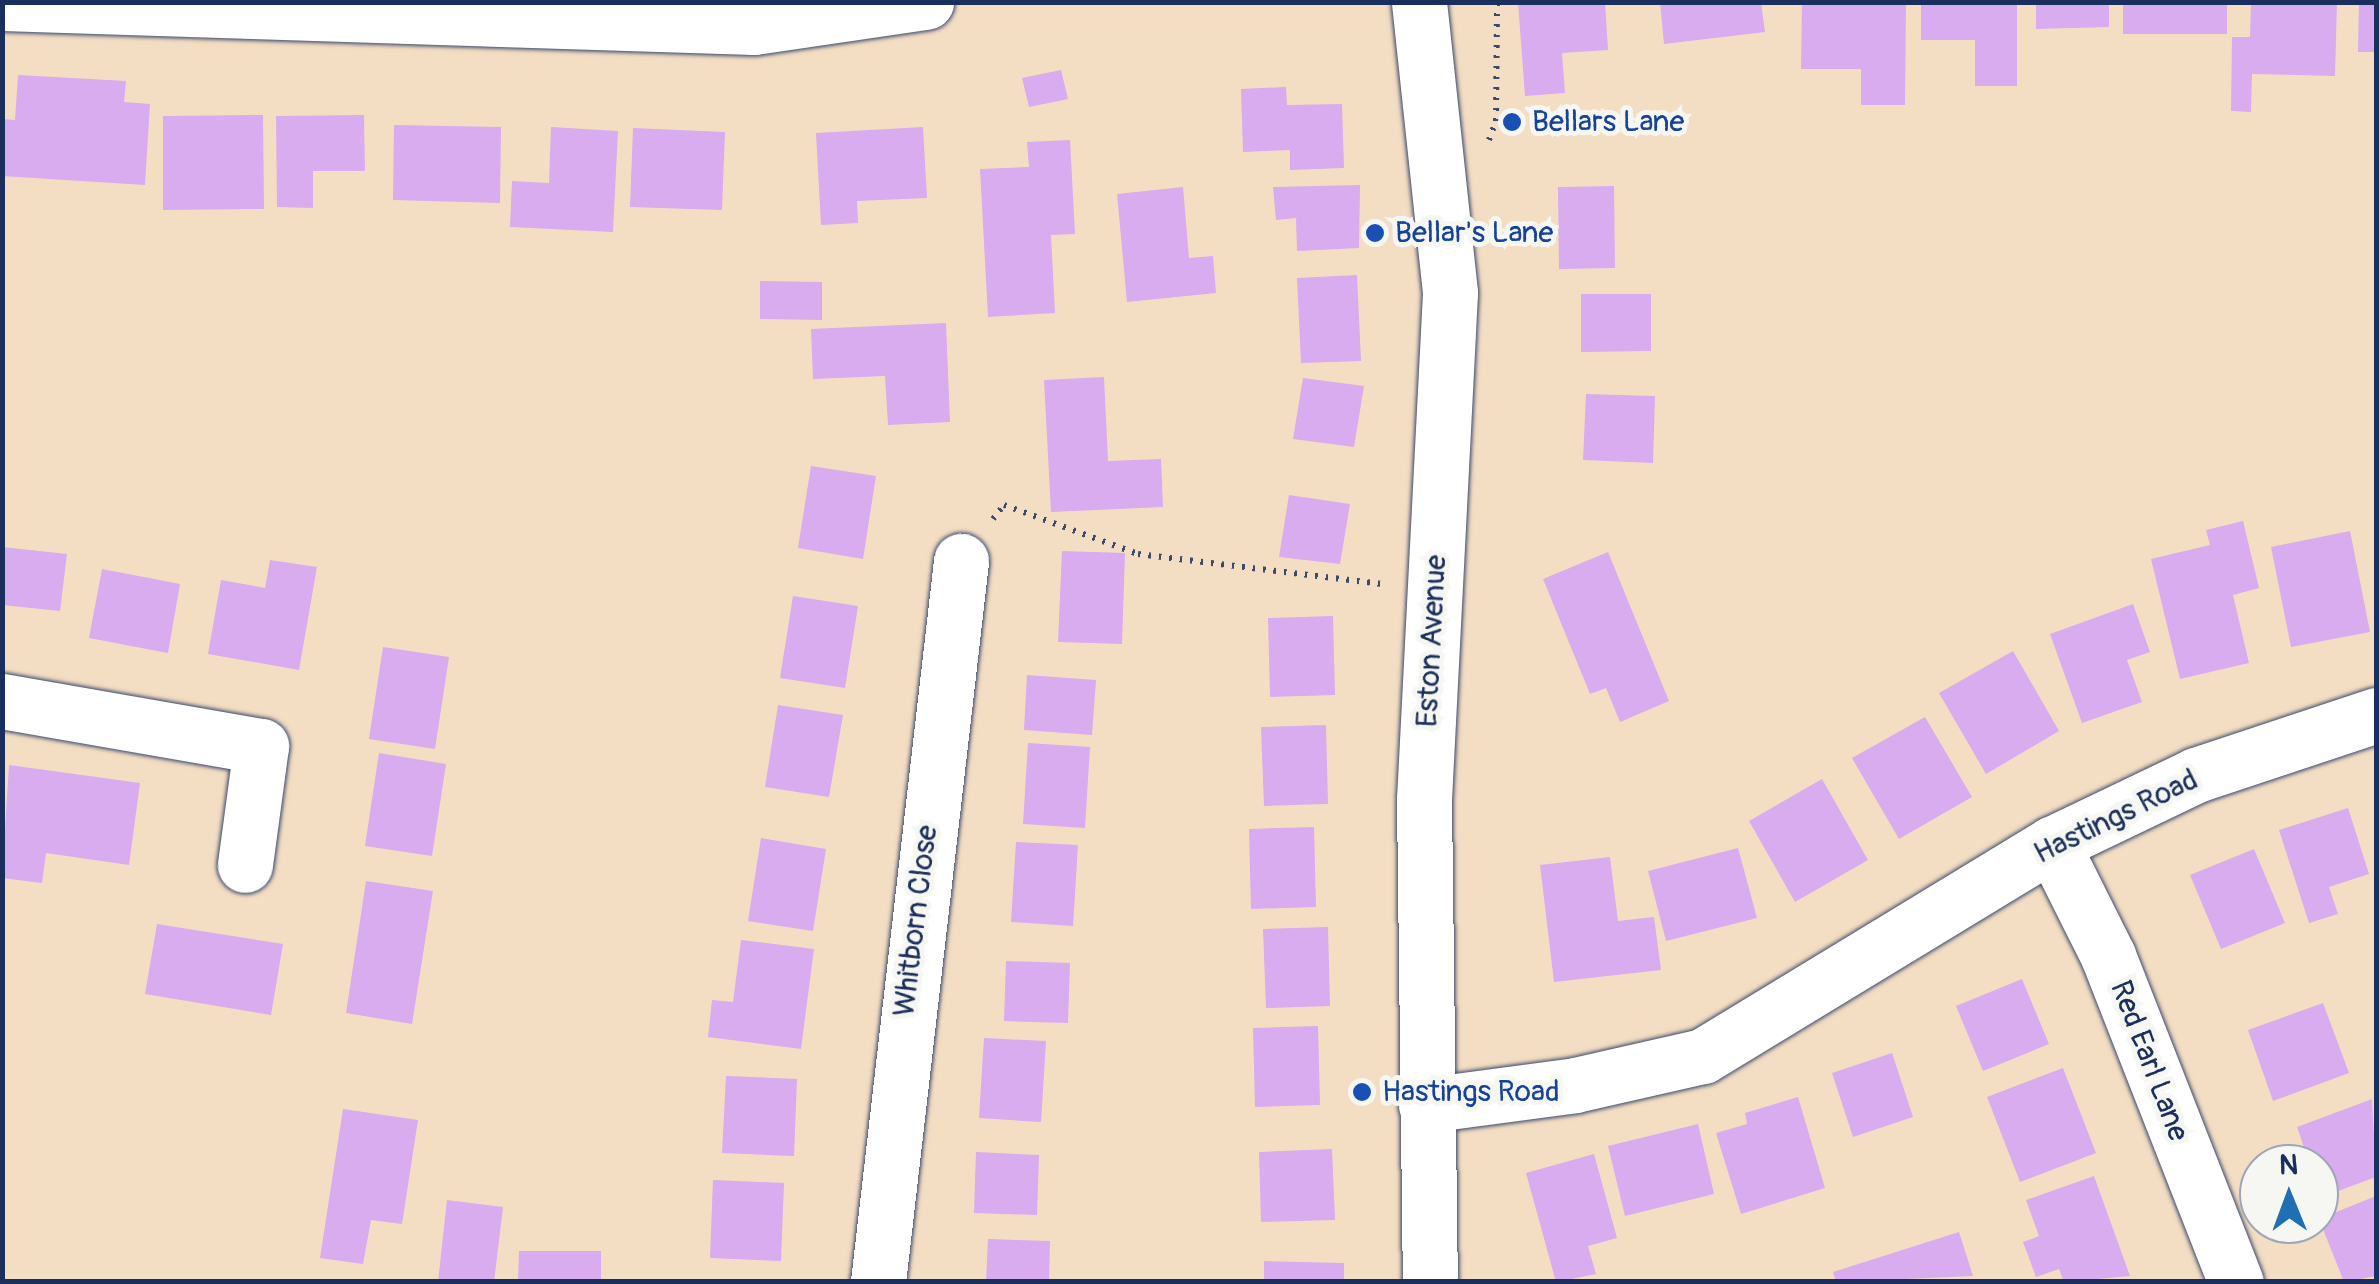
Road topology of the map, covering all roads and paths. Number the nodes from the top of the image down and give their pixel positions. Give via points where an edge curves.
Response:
1 (926, 2) edge
2 (1419, 2) edge
3 (2, 3) edge
4 (961, 561) joint
5 (1434, 591) junction
6 (2, 701) edge
7 (2376, 715) edge
8 (2052, 844) junction
9 (245, 865) dead end
10 (1426, 1105) junction
11 (878, 1282) edge
12 (1430, 1282) edge
13 (2236, 1282) edge

1 - 3 street via 754,27
2 - 5 street, Eston Avenue via 1450,293
4 - 5 path via 1004,506 1138,554
4 - 11 street, Whitborn Close
5 - 10 street, Eston Avenue via 1424,799
6 - 9 street via 261,746
7 - 8 street, Hastings Road via 2196,776
8 - 10 street, Hastings Road via 1703,1056 1574,1085
8 - 13 street, Red Earl Lane via 2108,956
10 - 12 street, Eston Avenue

